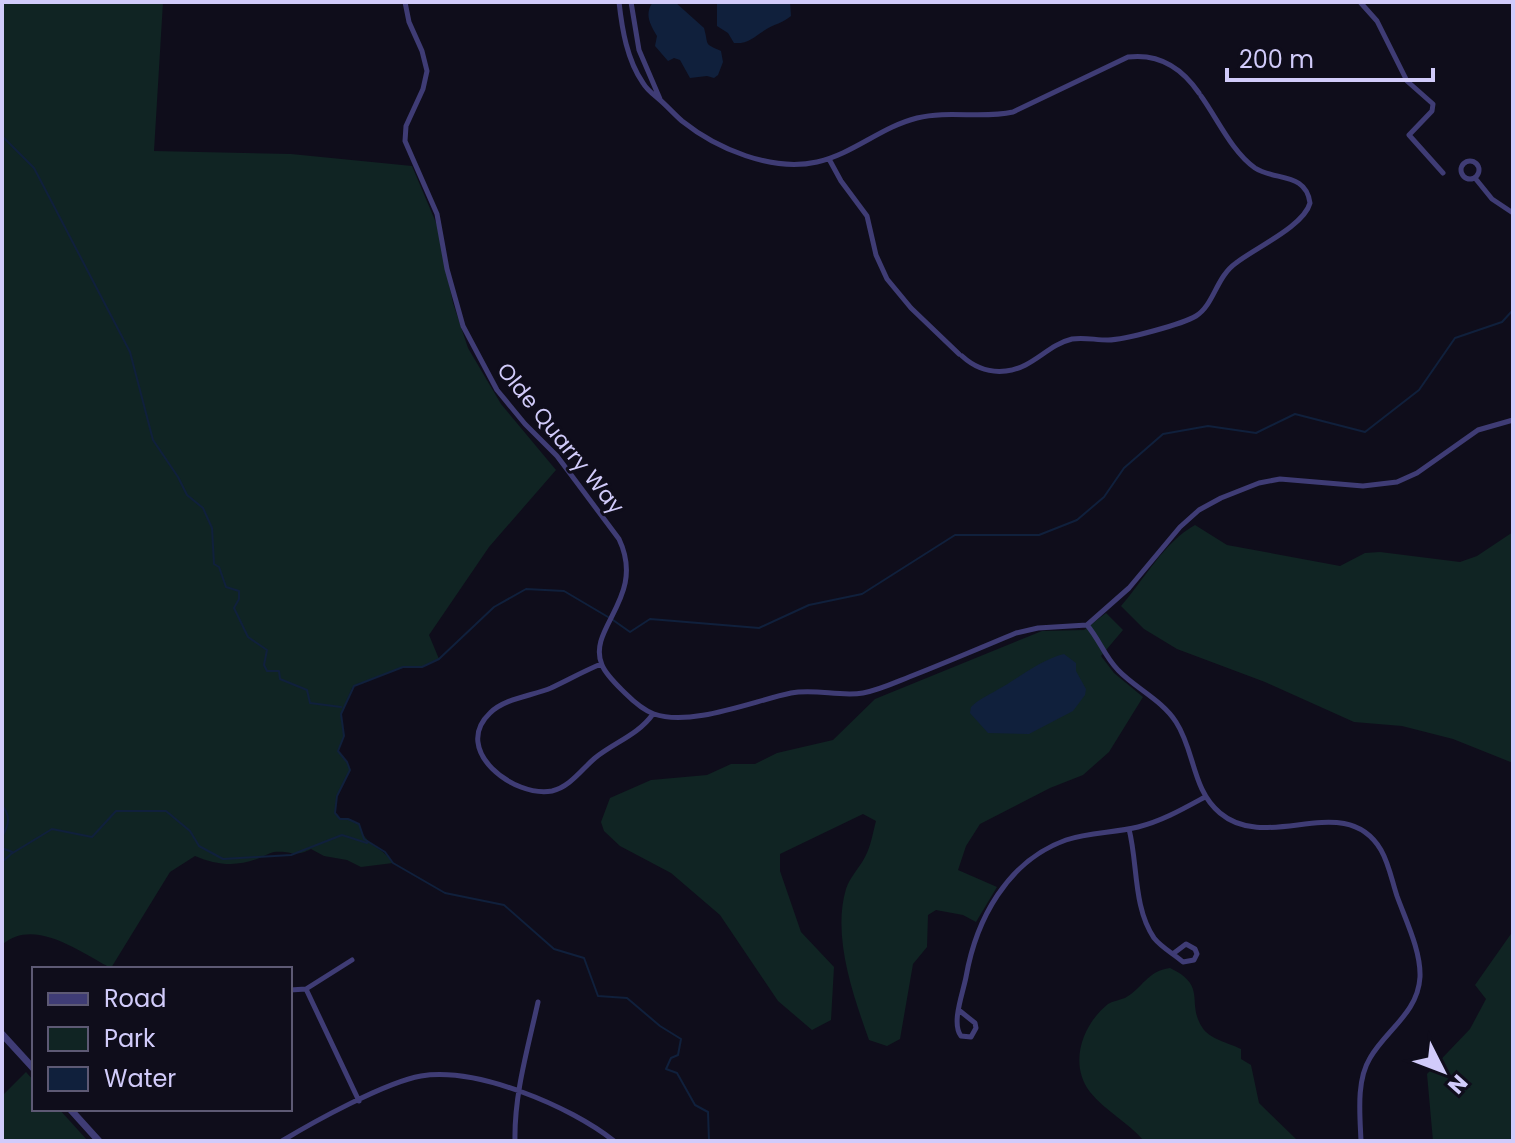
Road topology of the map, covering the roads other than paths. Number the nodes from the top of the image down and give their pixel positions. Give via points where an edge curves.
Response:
1 (405, 2) edge
2 (619, 2) edge
3 (631, 2) edge
4 (1360, 2) edge
5 (660, 100) junction
6 (829, 159) junction
7 (1443, 173) dead end
8 (1475, 178) dead end
9 (1513, 213) edge
10 (1513, 420) edge
11 (1087, 625) junction
12 (601, 664) junction
13 (654, 714) junction
14 (1205, 797) junction
15 (1129, 829) junction
16 (1174, 953) junction
17 (352, 960) dead end
18 (306, 989) junction
19 (292, 990) edge
20 (538, 1002) dead end
21 (960, 1011) junction
22 (2, 1034) edge
23 (32, 1067) edge
24 (518, 1092) junction
25 (359, 1101) junction
26 (72, 1111) edge
27 (99, 1141) edge
28 (282, 1141) edge
29 (515, 1141) edge
30 (614, 1141) edge
31 (1361, 1141) edge

1 - 12 street, Olde Quarry Way via 427,71 405,141 437,214 463,326 497,390 557,456 625,554 626,583 599,647
2 - 5 street via 633,66
3 - 5 street via 640,55
4 - 7 street via 1377,21 1407,81 1433,104 1409,135
5 - 6 street via 690,126 754,158 792,165
6 - 6 street via 916,118 1013,112 1114,61 1152,57 1184,74 1249,163 1296,180 1310,203 1303,217 1229,268 1207,306 1191,319 1116,339 1067,340 1011,371 984,369 960,355 887,279 867,216
8 - 9 street
10 - 11 street via 1478,430 1397,482 1363,486 1280,479 1221,498 1180,527 1122,595
11 - 13 street via 1016,633 861,694 804,691 696,716
11 - 14 street via 1118,671 1177,723
12 - 13 street via 627,695
12 - 13 street via 489,713 479,746 490,767 523,787 559,789
14 - 15 street
14 - 31 street via 1228,820 1251,829 1332,821 1368,836 1383,853 1420,975 1413,1004 1365,1066
15 - 16 street via 1145,919 1154,938
15 - 21 street via 1058,843 1001,890 974,939
16 - 16 street via 1188,963 1197,954 1186,944
17 - 18 street
18 - 19 street
18 - 25 street
20 - 24 street
21 - 21 street via 958,1032 971,1037 975,1023
22 - 23 street
24 - 25 street via 447,1075 422,1076
24 - 29 street
24 - 30 street via 562,1107
25 - 28 street
26 - 27 street

